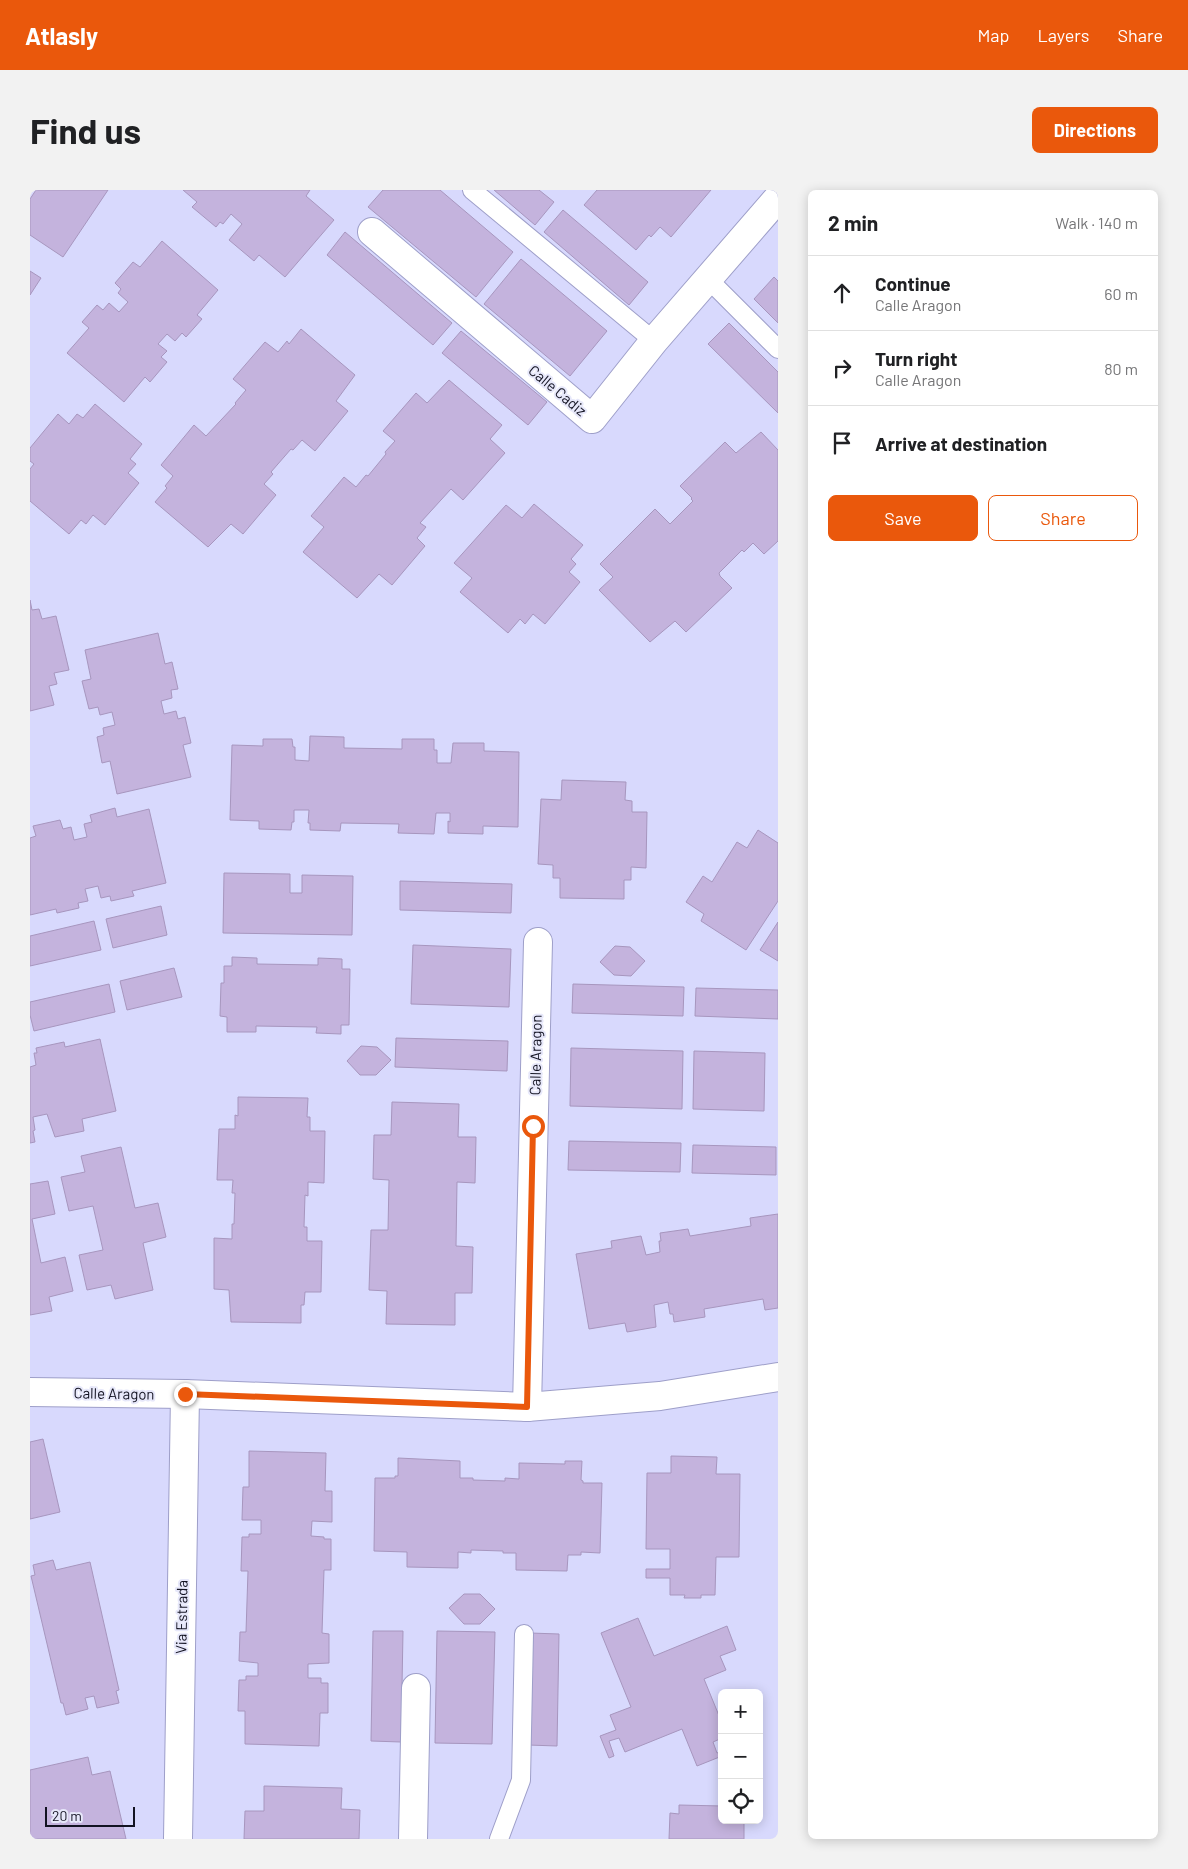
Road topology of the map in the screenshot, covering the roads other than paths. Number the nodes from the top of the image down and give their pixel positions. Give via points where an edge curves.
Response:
1 (472, 190) edge
2 (778, 198) edge
3 (372, 232) dead end
4 (708, 279) junction
5 (654, 341) junction
6 (778, 349) edge
7 (538, 942) dead end
8 (778, 1377) edge
9 (30, 1392) edge
10 (185, 1394) junction
11 (527, 1407) junction
12 (524, 1634) dead end
13 (416, 1688) dead end
14 (178, 1839) edge
15 (412, 1839) edge
16 (499, 1839) edge

1 - 5 lane
2 - 4 street, Calle Cadiz
3 - 5 street, Calle Cadiz via 592,420
4 - 5 street, Calle Cadiz
4 - 6 lane
7 - 11 street, Calle Aragon
8 - 11 street, Calle Aragon via 660,1396
9 - 10 street, Calle Aragon
10 - 11 street, Calle Aragon
10 - 14 street, Via Estrada
12 - 16 lane via 521,1780
13 - 15 street

